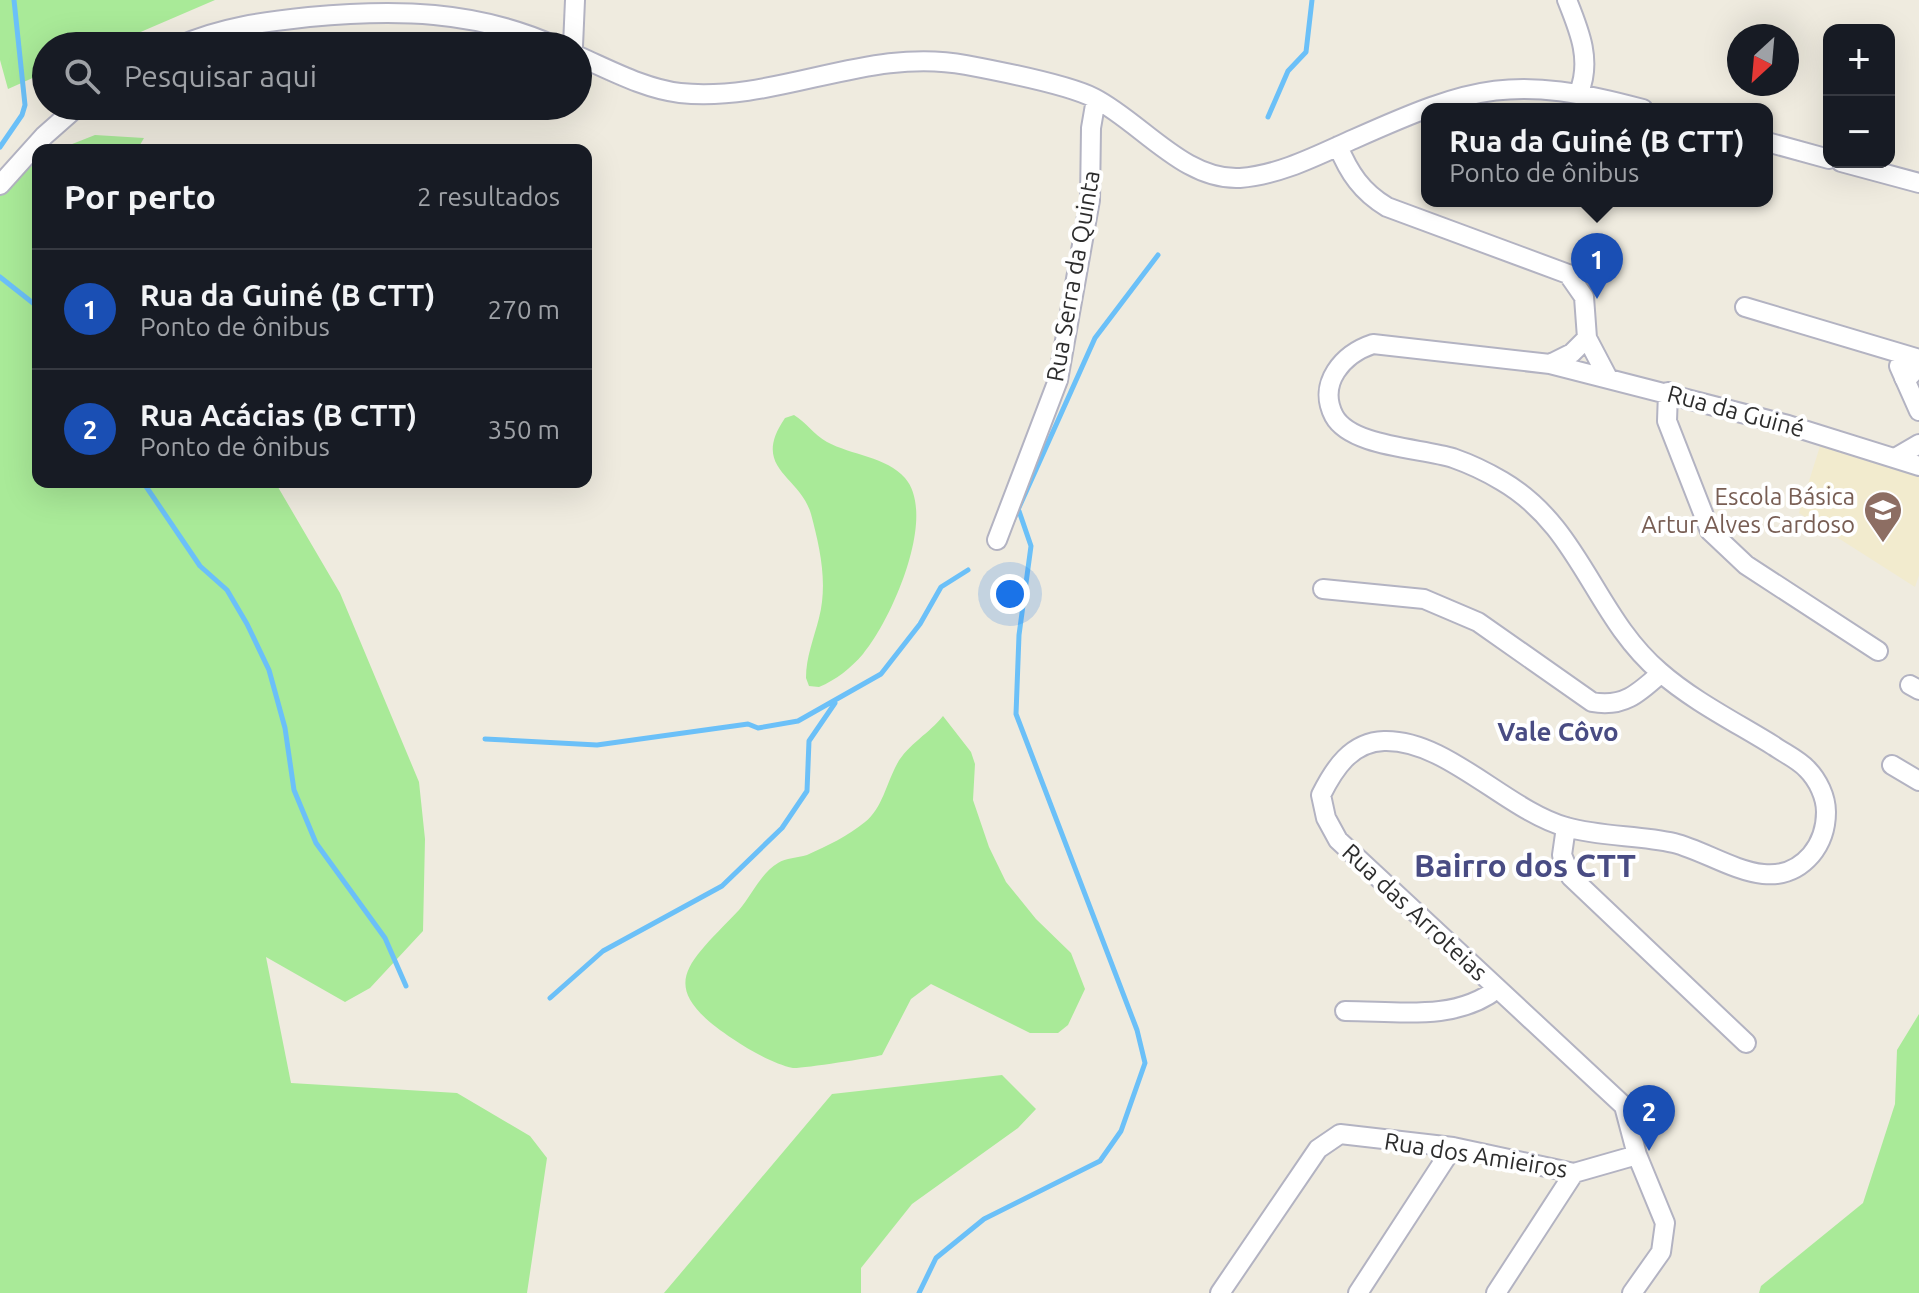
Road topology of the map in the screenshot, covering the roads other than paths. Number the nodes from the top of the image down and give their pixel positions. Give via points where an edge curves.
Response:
1 (575, 0) edge
2 (1567, 0) edge
3 (214, 32) edge
4 (514, 32) edge
5 (574, 32) edge
6 (592, 62) edge
7 (1579, 92) junction
8 (1096, 99) junction
9 (1438, 103) edge
10 (1620, 103) edge
11 (1421, 110) edge
12 (62, 120) edge
13 (37, 144) edge
14 (1773, 144) edge
15 (1338, 146) junction
16 (32, 149) edge
17 (1823, 157) edge
18 (1863, 168) edge
19 (1919, 183) edge
20 (0, 185) edge
21 (1745, 307) dead end
22 (1587, 338) junction
23 (1550, 364) junction
24 (1915, 366) edge
25 (1608, 378) junction
26 (1668, 392) junction
27 (1919, 411) edge
28 (1919, 444) edge
29 (1895, 458) junction
30 (1919, 466) edge
31 (997, 540) dead end
32 (1323, 589) dead end
33 (1878, 651) dead end
34 (1661, 673) junction
35 (1892, 765) dead end
36 (1919, 781) edge
37 (1566, 827) junction
38 (1497, 989) junction
39 (1345, 1011) dead end
40 (1746, 1043) dead end
41 (1453, 1147) junction
42 (1637, 1155) junction
43 (1574, 1173) junction
44 (1220, 1293) edge
45 (1358, 1293) edge
46 (1496, 1293) edge
47 (1632, 1293) edge

1 - 5 street
2 - 7 street via 1584,45
3 - 4 street via 391,11 485,22
6 - 8 street via 679,93 795,84 912,60 965,65
7 - 9 street via 1521,87
7 - 10 street
8 - 15 street via 1209,173 1237,178 1275,172
8 - 31 street, Rua Serra da Quinta via 1090,200 1058,380
11 - 15 street
12 - 13 street
14 - 17 street
15 - 22 street via 1349,172 1370,197 1387,207 1568,274 1584,297
16 - 20 street
18 - 19 street
21 - 24 street via 1891,352
22 - 23 street
22 - 25 street
23 - 25 street, Rua da Guiné
23 - 34 street, Rua das Arroteias via 1373,344 1358,349 1336,369 1329,398 1334,417 1357,437 1452,458 1504,482 1535,505 1561,531 1634,645
24 - 27 street
25 - 26 street, Rua da Guiné
26 - 29 street, Rua da Guiné
26 - 33 street via 1667,421 1710,531 1746,565
28 - 29 street
29 - 30 street, Rua da Guiné
32 - 34 street via 1424,599 1478,622 1592,702 1627,701
34 - 37 street, Rua das Arroteias via 1807,768 1824,796 1825,828 1819,845 1791,871 1769,876 1673,843
35 - 36 street
37 - 38 street, Rua das Arroteias via 1508,800 1445,759 1399,742 1381,741 1345,757 1321,795 1338,840
37 - 40 street via 1562,855 1571,877
38 - 39 street via 1457,1011
38 - 42 street, Rua das Arroteias via 1624,1106
41 - 43 street, Rua dos Amieiros
41 - 44 street, Rua dos Amieiros via 1340,1134 1318,1149
41 - 45 street
42 - 43 street, Rua dos Amieiros
42 - 47 street, Rua das Arroteias via 1665,1223 1661,1252
43 - 46 street

